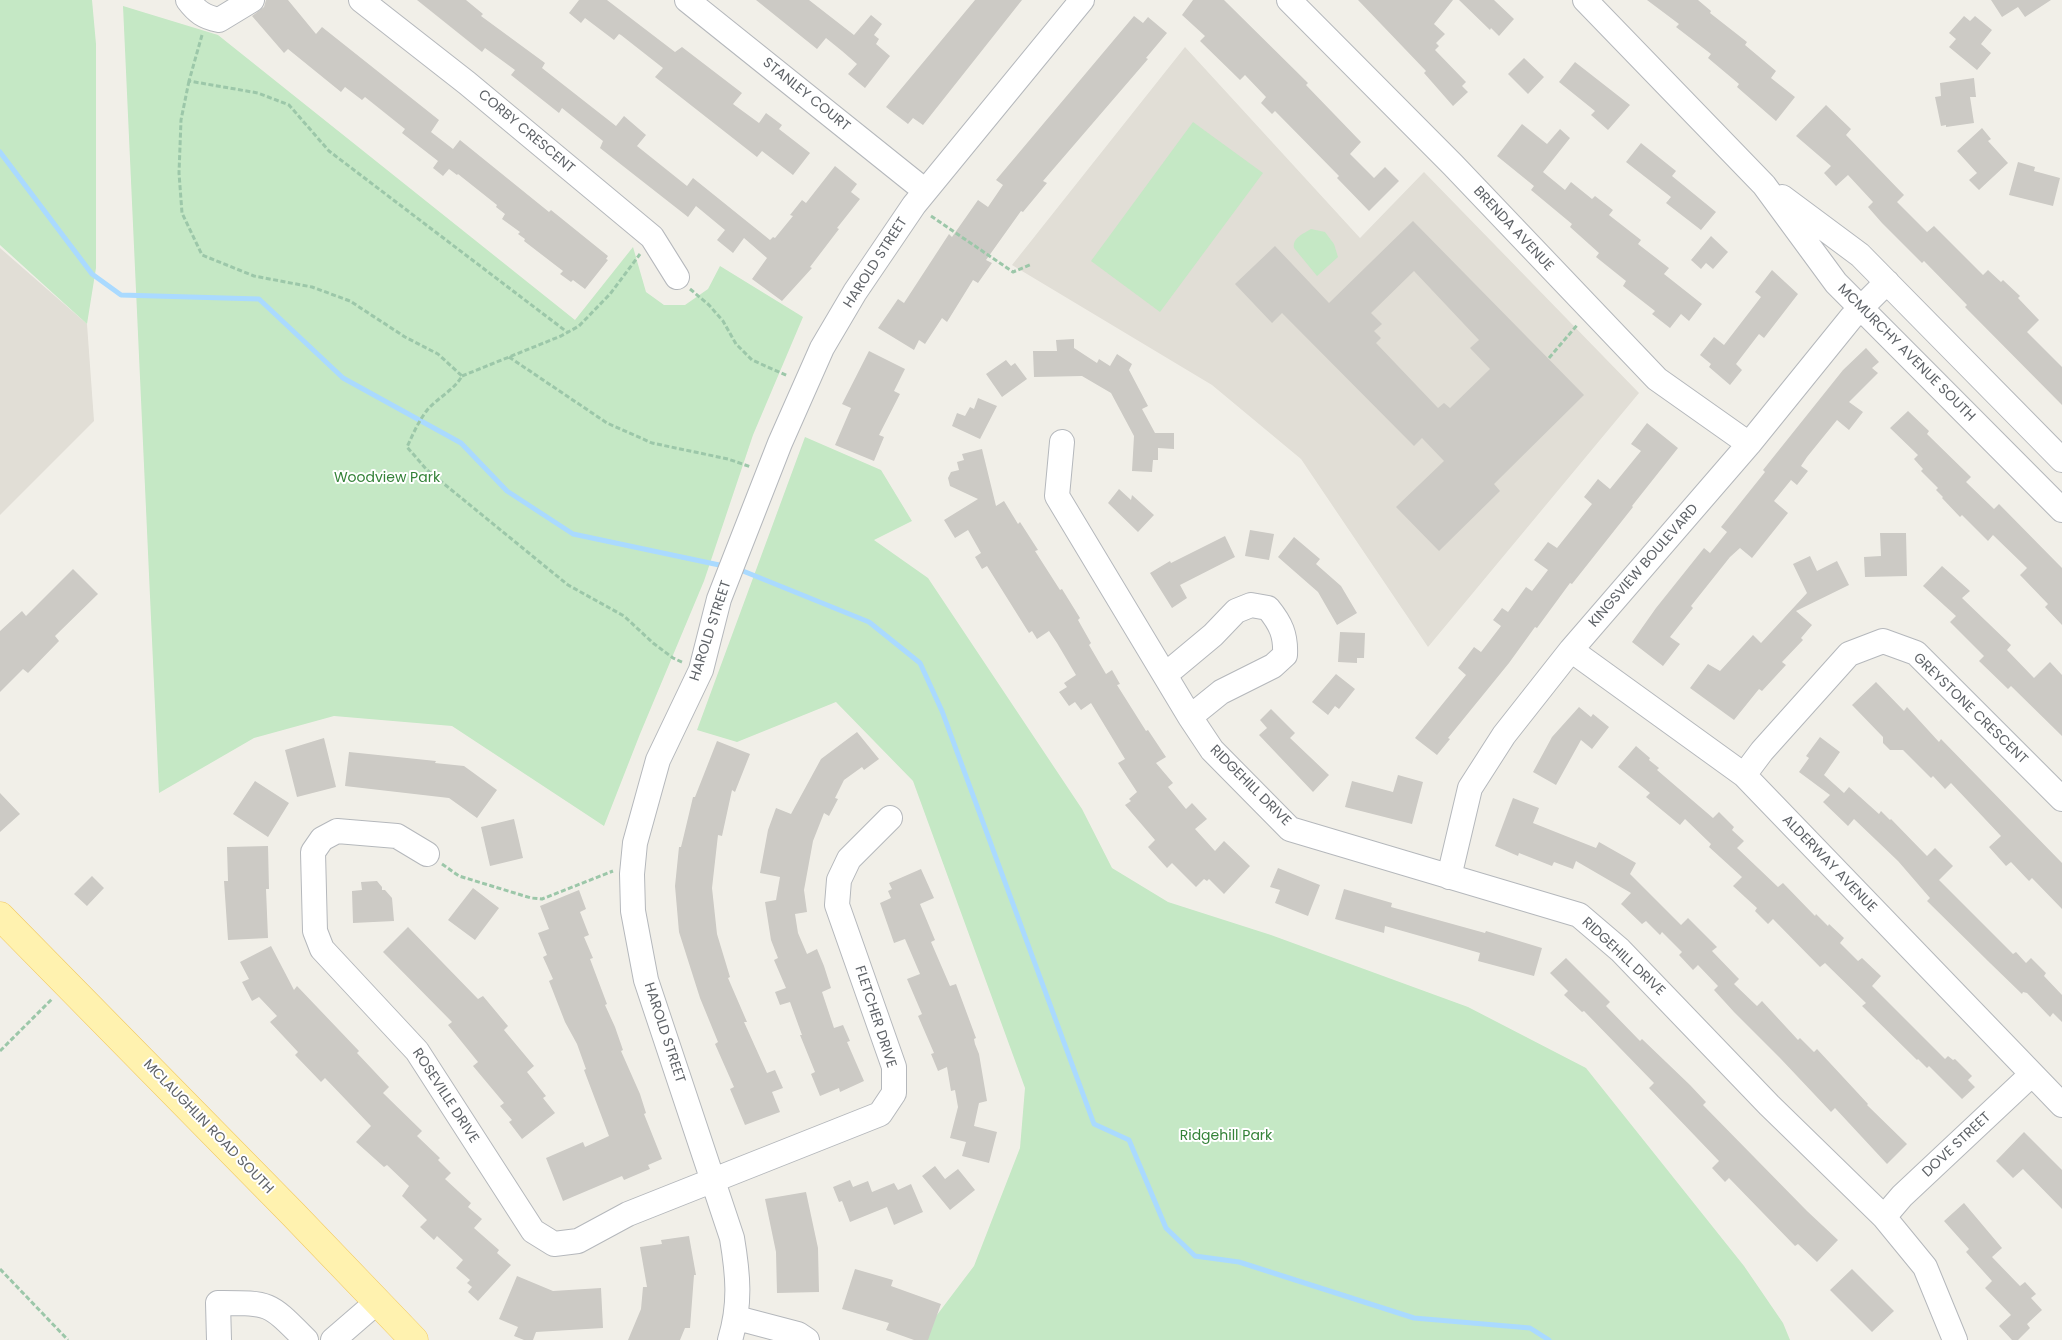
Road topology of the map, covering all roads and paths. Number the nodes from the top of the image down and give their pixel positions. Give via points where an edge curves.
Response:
1 (188, 0) edge
2 (252, 0) edge
3 (361, 0) edge
4 (687, 0) edge
5 (1082, 0) edge
6 (1289, 0) edge
7 (1585, 0) edge
8 (219, 20) junction
9 (189, 81) junction
10 (1764, 185) junction
11 (919, 198) junction
12 (652, 238) junction
13 (1032, 264) dead end
14 (677, 277) joint
15 (1887, 282) junction
16 (1860, 308) junction
17 (1590, 310) junction
18 (567, 332) junction
19 (509, 357) junction
20 (1549, 358) dead end
21 (462, 376) junction
22 (807, 382) junction
23 (1062, 442) dead end
24 (1749, 444) junction
25 (2062, 460) edge
26 (768, 472) junction
27 (2062, 510) edge
28 (1571, 650) junction
29 (701, 670) junction
30 (1165, 675) junction
31 (1190, 717) junction
32 (1744, 775) junction
33 (2062, 799) edge
34 (890, 818) dead end
35 (427, 854) joint
36 (633, 866) junction
37 (1449, 877) junction
38 (0, 916) edge
39 (67, 984) junction
40 (0, 1051) edge
41 (2031, 1075) junction
42 (2062, 1106) edge
43 (714, 1181) junction
44 (1884, 1217) junction
45 (0, 1268) edge
46 (377, 1302) junction
47 (734, 1329) edge
48 (68, 1340) edge
49 (219, 1340) edge
50 (306, 1340) edge
51 (333, 1340) edge
52 (414, 1340) edge
53 (808, 1340) edge
54 (1955, 1340) edge

1 - 8 street via 200,14
2 - 8 street
3 - 12 street, CORBY CRESCENT via 467,83
4 - 11 street, STANLEY COURT
5 - 11 street, HAROLD STREET
6 - 17 street, BRENDA AVENUE via 1453,165
7 - 10 street, MCMURCHY AVENUE SOUTH
8 - 9 path via 203,31
9 - 18 path via 258,93 289,105 328,151
9 - 21 path via 181,120 179,173 182,213 202,256 254,276 350,300 405,337 438,354
10 - 15 street, MCMURCHY AVENUE SOUTH via 1855,250
10 - 16 street, MCMURCHY AVENUE SOUTH via 1831,277
11 - 13 path via 1013,272
11 - 22 street, HAROLD STREET via 855,292 822,348
12 - 14 street, CORBY CRESCENT
12 - 18 path via 610,294 579,326
14 - 22 path via 709,306 736,344 752,360
15 - 16 street, KINGSVIEW BOULEVARD
15 - 25 street, MCMURCHY AVENUE SOUTH
16 - 24 street, KINGSVIEW BOULEVARD
16 - 27 street, MCMURCHY AVENUE SOUTH
17 - 20 path
17 - 24 street, BRENDA AVENUE via 1657,379
18 - 19 path
19 - 21 path
19 - 26 path via 607,423 652,443 728,459
21 - 29 path via 429,409 407,447 427,470 568,585 624,616 673,658
22 - 26 street, HAROLD STREET
23 - 30 street, RIDGEHILL DRIVE via 1057,496
24 - 28 street, KINGSVIEW BOULEVARD
26 - 29 street, HAROLD STREET via 719,599
28 - 32 street, ALDERWAY AVENUE
28 - 37 street, KINGSVIEW BOULEVARD via 1504,735 1470,788
29 - 36 street, HAROLD STREET via 658,760 635,842
30 - 31 street, RIDGEHILL DRIVE
30 - 31 street via 1236,611 1251,605 1268,608 1281,623 1286,640 1285,655 1273,666 1222,692
31 - 37 street, RIDGEHILL DRIVE via 1212,750 1290,829
32 - 33 street, GREYSTONE CRESCENT via 1849,654 1883,641 1916,653
32 - 41 street, ALDERWAY AVENUE
34 - 43 street, FLETCHER DRIVE via 849,859 839,880 837,905 894,1067 894,1093 880,1114
35 - 36 path via 459,876 542,899 606,872
35 - 43 street, ROSEVILLE DRIVE via 398,836 337,831 322,839 313,852 315,931 322,949 417,1051 533,1231 554,1244 578,1241 628,1214
36 - 43 street, HAROLD STREET via 633,910 646,980
37 - 44 street, RIDGEHILL DRIVE via 1579,915 1620,950
38 - 39 main road, MCLAUGHLIN ROAD SOUTH
39 - 40 path
39 - 46 main road, MCLAUGHLIN ROAD SOUTH
41 - 42 street, ALDERWAY AVENUE
41 - 44 street, DOVE STREET via 1902,1196
43 - 47 street, HAROLD STREET via 732,1238 738,1274
44 - 54 street, RIDGEHILL DRIVE via 1925,1267
45 - 48 path
46 - 51 street
46 - 52 main road, MCLAUGHLIN ROAD SOUTH
47 - 53 street via 798,1334
49 - 50 street via 218,1303 255,1303 270,1307

